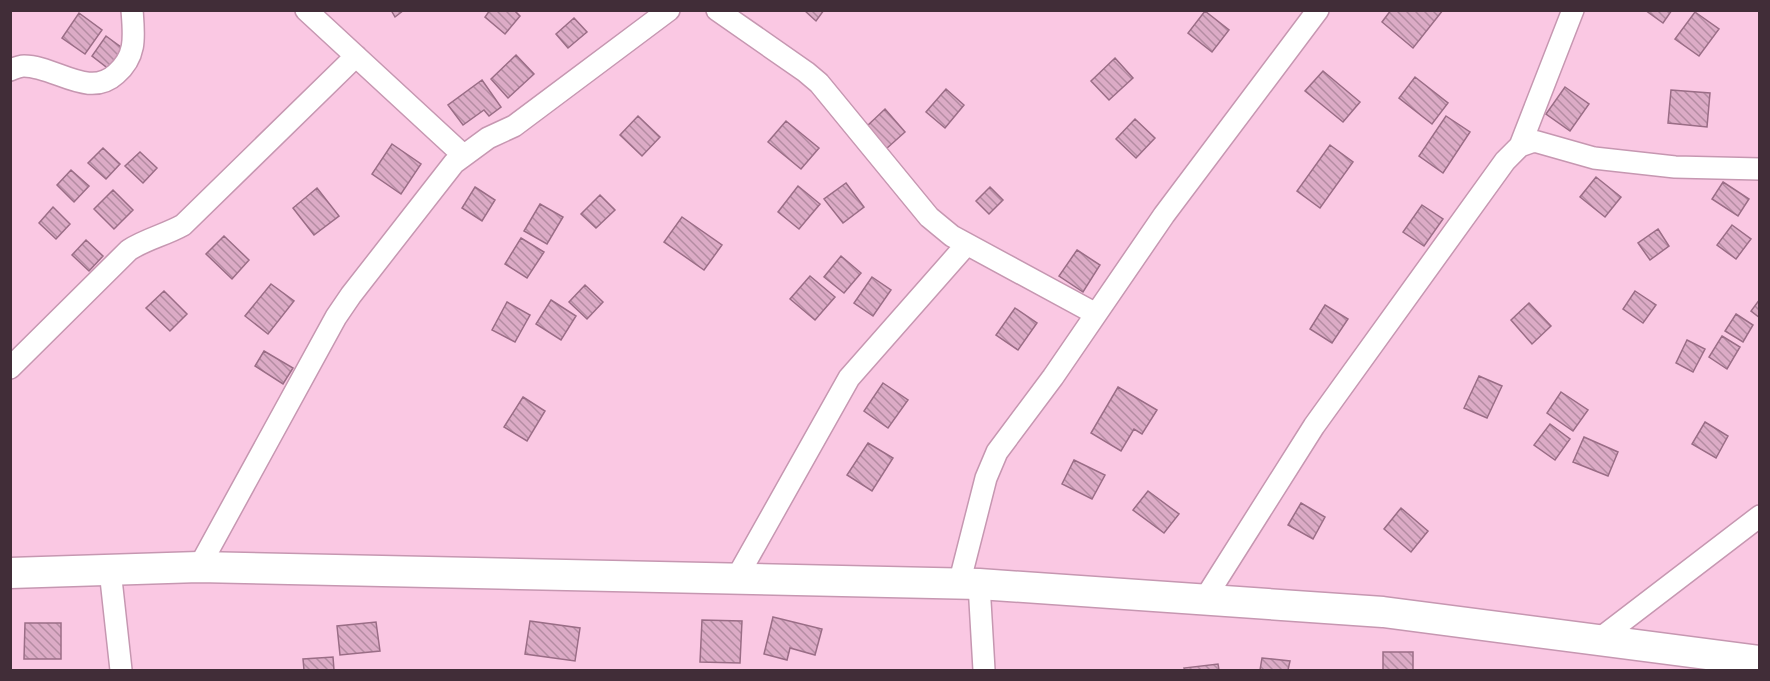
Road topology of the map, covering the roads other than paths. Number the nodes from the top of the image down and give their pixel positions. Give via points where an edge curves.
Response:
1 (132, 10) edge
2 (306, 10) edge
3 (669, 10) edge
4 (717, 10) edge
5 (1318, 10) edge
6 (1573, 10) edge
7 (356, 56) junction
8 (10, 70) edge
9 (1520, 146) junction
10 (463, 155) junction
11 (1760, 169) edge
12 (967, 244) junction
13 (1096, 314) junction
14 (10, 368) edge
15 (1760, 516) edge
16 (199, 567) junction
17 (110, 570) junction
18 (10, 573) edge
19 (736, 579) junction
20 (969, 584) junction
21 (1204, 600) junction
22 (1598, 640) junction
23 (1760, 661) edge
24 (121, 670) edge
25 (984, 670) edge

1 - 8 street via 134,44 123,68 108,82 91,85 23,66
2 - 7 street
3 - 10 street via 514,126
4 - 12 street via 819,83 928,217
5 - 13 street via 1164,215
6 - 9 street
7 - 10 street
7 - 14 street via 183,225 129,250
9 - 11 street via 1534,141 1594,158 1675,167
9 - 21 street via 1505,161 1314,426
10 - 16 street via 336,316
12 - 13 street
12 - 19 street via 849,378
13 - 20 street via 997,452 986,478
15 - 22 street
16 - 17 street
16 - 19 street
17 - 18 street
17 - 24 street
19 - 20 street
20 - 21 street
20 - 25 street
21 - 22 street via 1383,612
22 - 23 street

